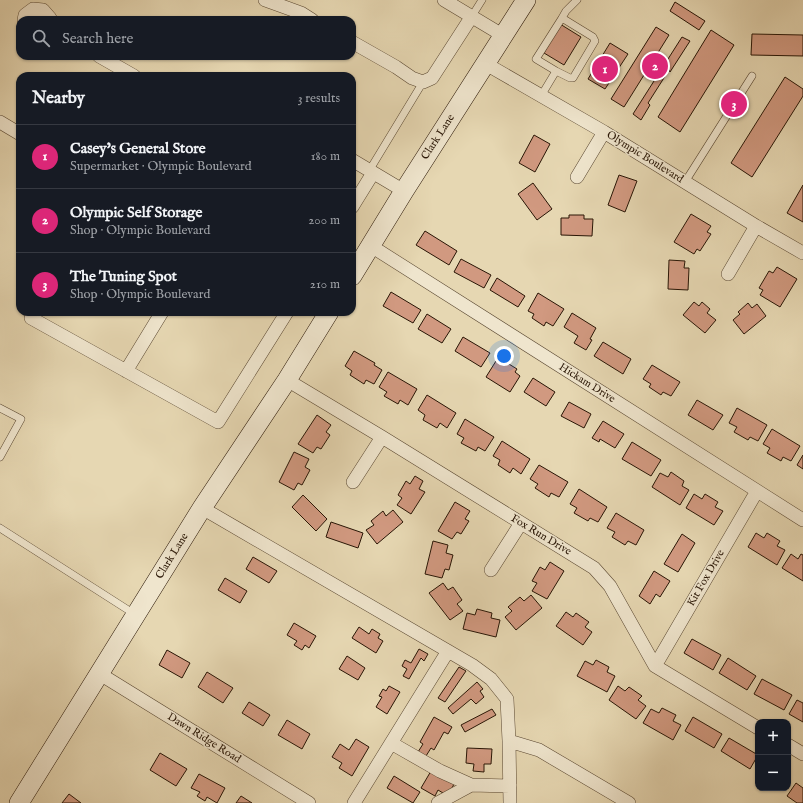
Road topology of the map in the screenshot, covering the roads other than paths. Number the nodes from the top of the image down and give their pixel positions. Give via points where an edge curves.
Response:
1 (265, 0) edge
2 (444, 0) edge
3 (482, 0) edge
4 (526, 0) edge
5 (577, 0) edge
6 (26, 16) edge
7 (48, 16) edge
8 (305, 16) edge
9 (472, 16) junction
10 (562, 18) junction
11 (504, 36) junction
12 (356, 44) edge
13 (106, 60) edge
14 (486, 64) junction
15 (556, 71) junction
16 (127, 72) edge
17 (752, 76) dead end
18 (423, 82) junction
19 (541, 96) junction
20 (0, 122) edge
21 (16, 132) edge
22 (604, 132) junction
23 (356, 163) edge
24 (371, 172) junction
25 (577, 178) dead end
26 (685, 182) junction
27 (404, 191) junction
28 (356, 200) edge
29 (756, 226) junction
30 (371, 246) junction
31 (803, 253) edge
32 (356, 270) edge
33 (728, 274) dead end
34 (32, 316) edge
35 (160, 316) edge
36 (284, 316) edge
37 (327, 316) edge
38 (126, 371) junction
39 (287, 380) junction
40 (0, 408) edge
41 (382, 437) junction
42 (0, 457) edge
43 (353, 482) dead end
44 (757, 491) junction
45 (202, 508) junction
46 (803, 520) edge
47 (521, 523) junction
48 (0, 528) edge
49 (492, 570) dead end
50 (136, 616) junction
51 (448, 651) junction
52 (655, 666) junction
53 (100, 674) junction
54 (755, 726) edge
55 (510, 741) junction
56 (391, 743) junction
57 (791, 748) edge
58 (803, 754) edge
59 (471, 785) junction
60 (510, 786) junction
61 (19, 803) edge
62 (309, 803) edge
63 (354, 803) edge
64 (438, 803) edge
65 (510, 803) edge
66 (629, 803) edge

1 - 8 street
2 - 9 street
3 - 9 lane
4 - 11 main road, Clark Lane
5 - 10 lane
6 - 7 street via 33,9 43,10
9 - 11 street
9 - 18 street via 432,78
10 - 15 lane via 536,59
10 - 15 lane via 593,37 595,41 573,78
11 - 14 main road, Clark Lane
12 - 18 street
13 - 16 street
14 - 19 street, Olympic Boulevard
14 - 27 main road, Clark Lane
15 - 19 lane
17 - 26 lane
18 - 24 lane
19 - 22 street, Olympic Boulevard
20 - 21 street
22 - 25 street
22 - 26 street, Olympic Boulevard
23 - 24 street
24 - 27 street
24 - 28 street
26 - 29 street, Olympic Boulevard
27 - 30 main road, Clark Lane
29 - 31 street, Olympic Boulevard
29 - 33 street
30 - 32 main road, Clark Lane
30 - 44 street, Hickam Drive
34 - 38 street via 31,318
35 - 38 street
36 - 38 street via 218,422
37 - 39 main road, Clark Lane
39 - 41 street, Fox Run Drive
39 - 45 main road, Clark Lane
40 - 42 lane via 21,419
41 - 43 street
41 - 47 street, Fox Run Drive
44 - 46 street, Hickam Drive
44 - 52 street, Kit Fox Drive
45 - 50 main road, Clark Lane
45 - 51 street
47 - 49 street
47 - 52 street, Fox Run Drive via 594,568 610,586
48 - 50 lane
50 - 53 main road, Clark Lane
51 - 55 street via 491,679 507,698
51 - 56 street
52 - 54 street, Fox Run Drive
53 - 61 main road, Clark Lane
53 - 62 street, Dawn Ridge Road
55 - 60 street
55 - 66 street via 539,750
56 - 59 street via 440,771
56 - 63 street
57 - 58 street
59 - 60 street
59 - 64 street
60 - 65 street

